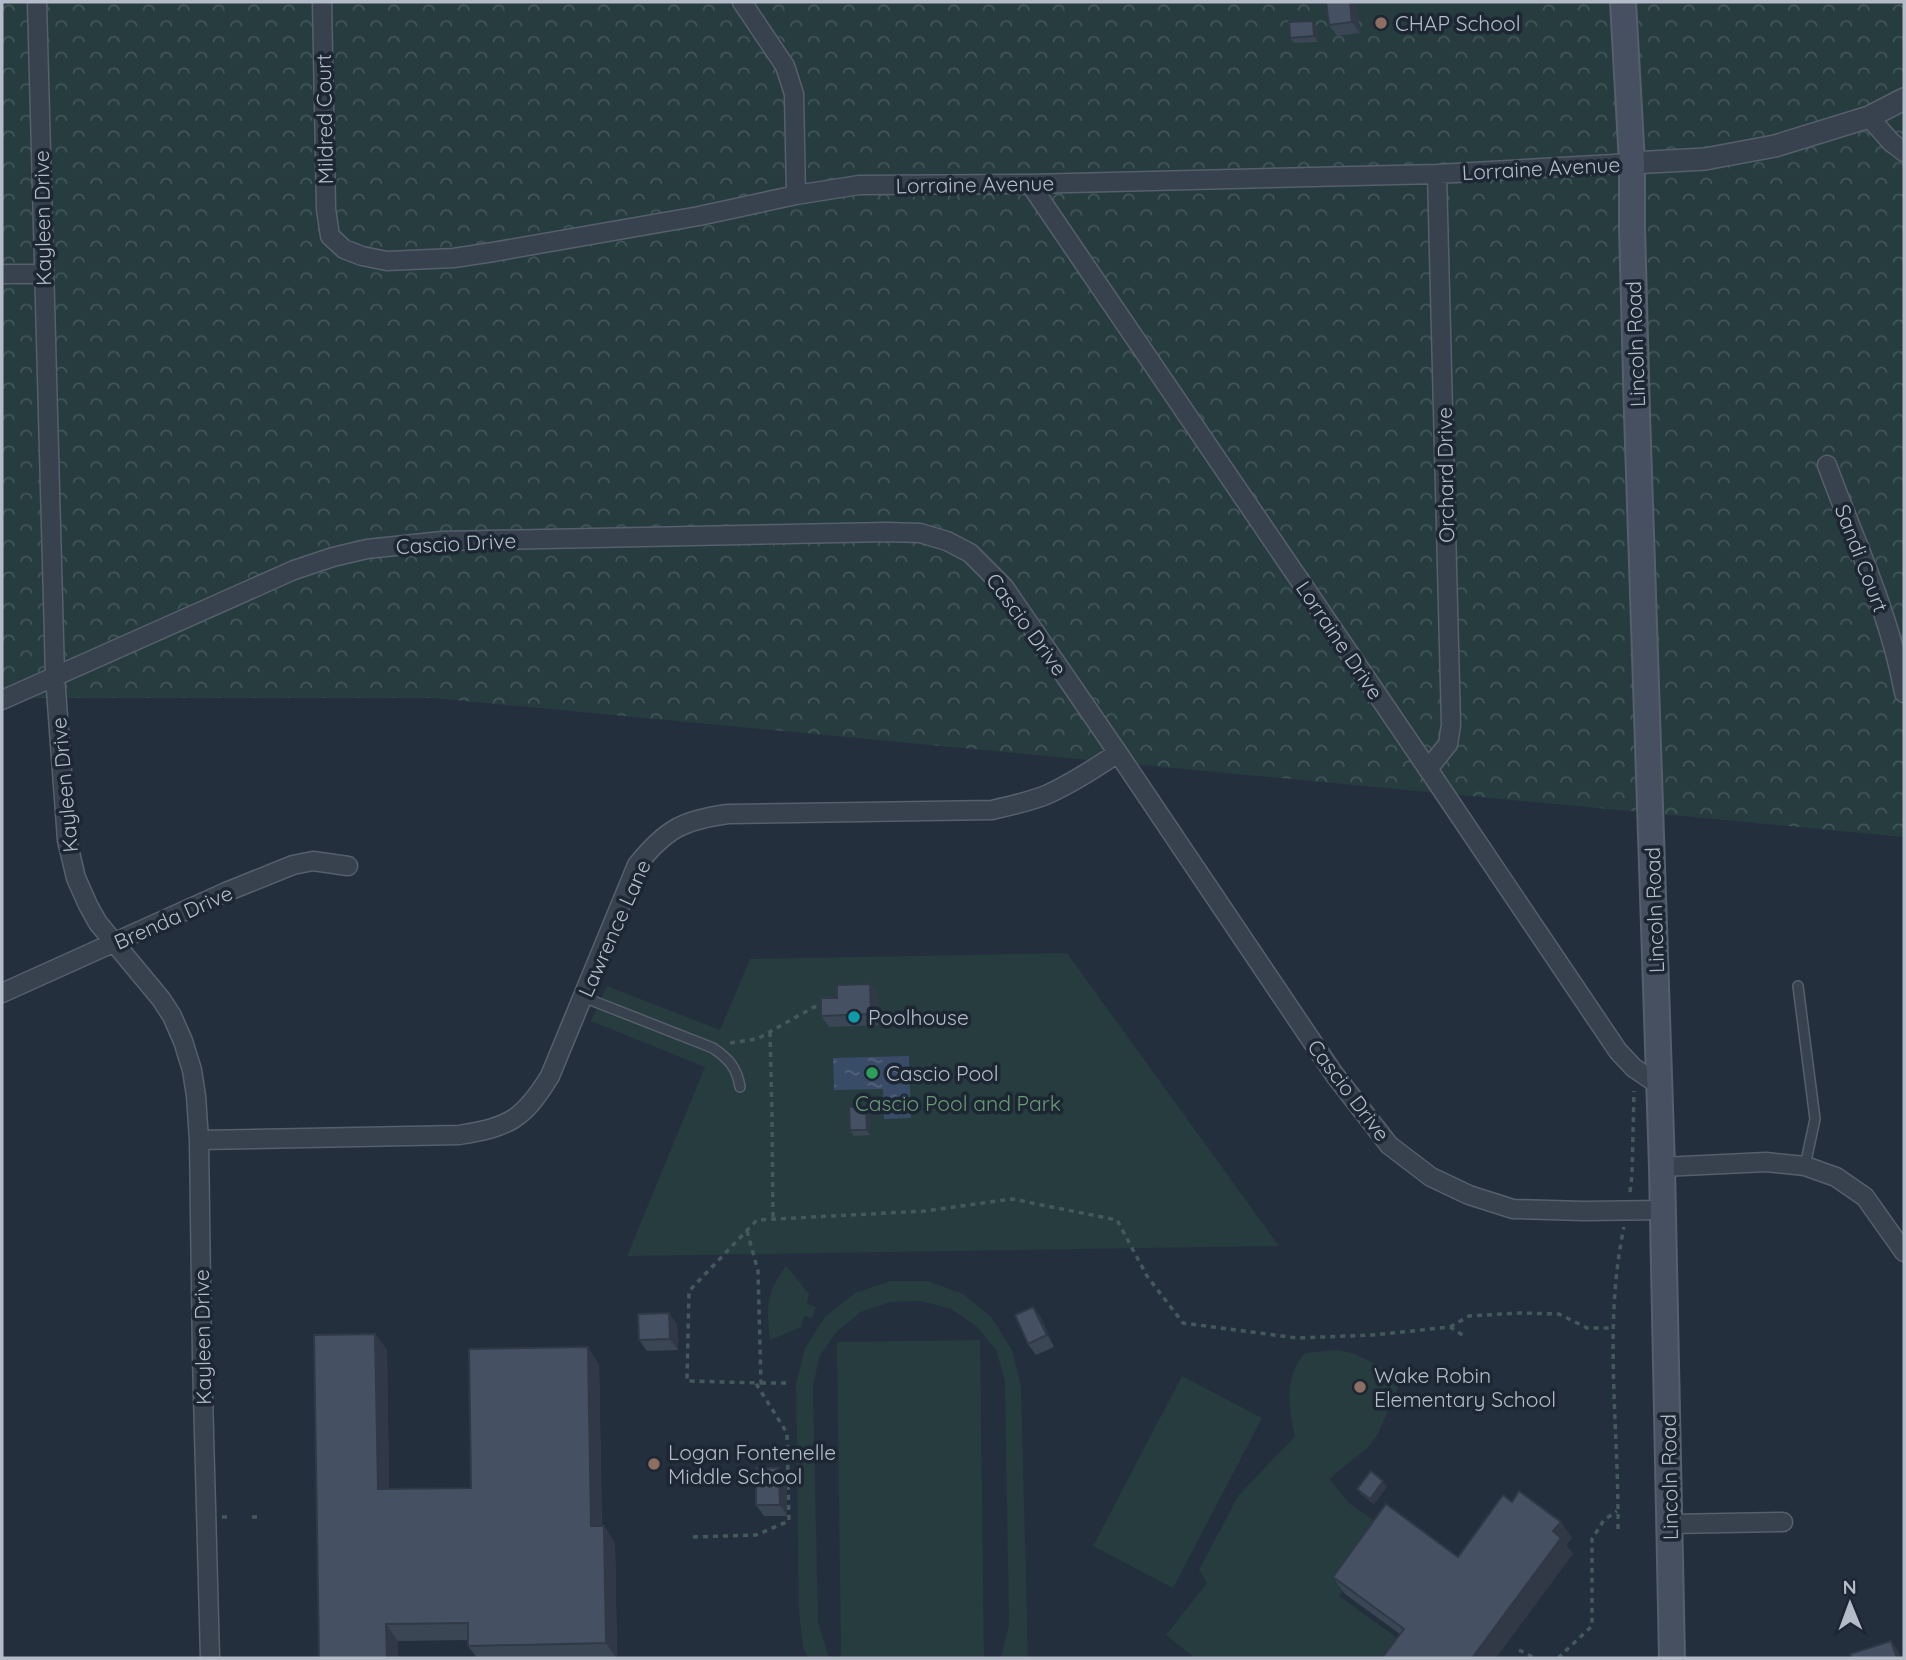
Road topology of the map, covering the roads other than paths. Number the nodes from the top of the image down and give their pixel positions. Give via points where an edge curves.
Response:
1 (37, 2) edge
2 (322, 2) edge
3 (742, 2) edge
4 (1623, 2) edge
5 (1904, 99) edge
6 (1869, 117) junction
7 (1904, 152) edge
8 (1632, 163) junction
9 (1437, 174) junction
10 (1030, 184) junction
11 (796, 195) junction
12 (330, 236) joint
13 (2, 274) edge
14 (44, 274) junction
15 (1826, 465) dead end
16 (55, 676) junction
17 (1904, 692) edge
18 (2, 700) edge
19 (1118, 753) junction
20 (1429, 769) junction
21 (348, 866) dead end
22 (116, 943) junction
23 (1798, 986) dead end
24 (2, 993) edge
25 (583, 997) junction
26 (1659, 1085) junction
27 (740, 1087) dead end
28 (199, 1140) junction
29 (1805, 1166) junction
30 (1662, 1167) junction
31 (1663, 1210) junction
32 (1904, 1252) edge
33 (1783, 1522) dead end
34 (1670, 1524) junction
35 (210, 1658) edge
36 (1672, 1658) edge

1 - 14 street, Kayleen Drive
2 - 12 street, Mildred Court
3 - 11 street via 785,66 794,94
4 - 8 main road, Lincoln Road
5 - 6 street
6 - 7 street
6 - 8 street via 1728,156
8 - 9 street, Lorraine Avenue
8 - 26 main road, Lincoln Road
9 - 10 street, Lorraine Avenue
9 - 20 street, Orchard Drive via 1451,725 1448,744
10 - 11 street, Lorraine Avenue via 859,185
10 - 20 street, Lorraine Drive
11 - 12 street, Lorraine Avenue via 454,258 387,261 362,257
13 - 14 street
14 - 16 street, Kayleen Drive
15 - 17 street, Sandi Court via 1877,596
16 - 18 street, Cascio Drive
16 - 19 street, Cascio Drive via 294,570 367,549 442,541 920,533 970,553 996,578
16 - 22 street, Kayleen Drive via 71,862 88,905
19 - 25 street, Lawrence Lane via 1046,794 992,810 728,814 690,821 659,841 637,865
19 - 31 street, Cascio Drive via 1334,1074 1389,1145 1431,1177 1513,1209
20 - 26 street, Lorraine Drive via 1618,1051
21 - 22 street, Brenda Drive via 313,861 293,865
22 - 24 street, Brenda Drive
22 - 28 street, Kayleen Drive via 161,999 183,1041 192,1070
23 - 29 lane via 1815,1119
25 - 27 lane via 713,1048 738,1074
25 - 28 street, Lawrence Lane via 541,1091 517,1118 504,1125 459,1135
26 - 30 main road, Lincoln Road
28 - 35 street, Kayleen Drive
29 - 30 street via 1766,1162
29 - 32 street via 1836,1177 1865,1197
30 - 31 main road, Lincoln Road
31 - 34 main road, Lincoln Road
33 - 34 street
34 - 36 main road, Lincoln Road

